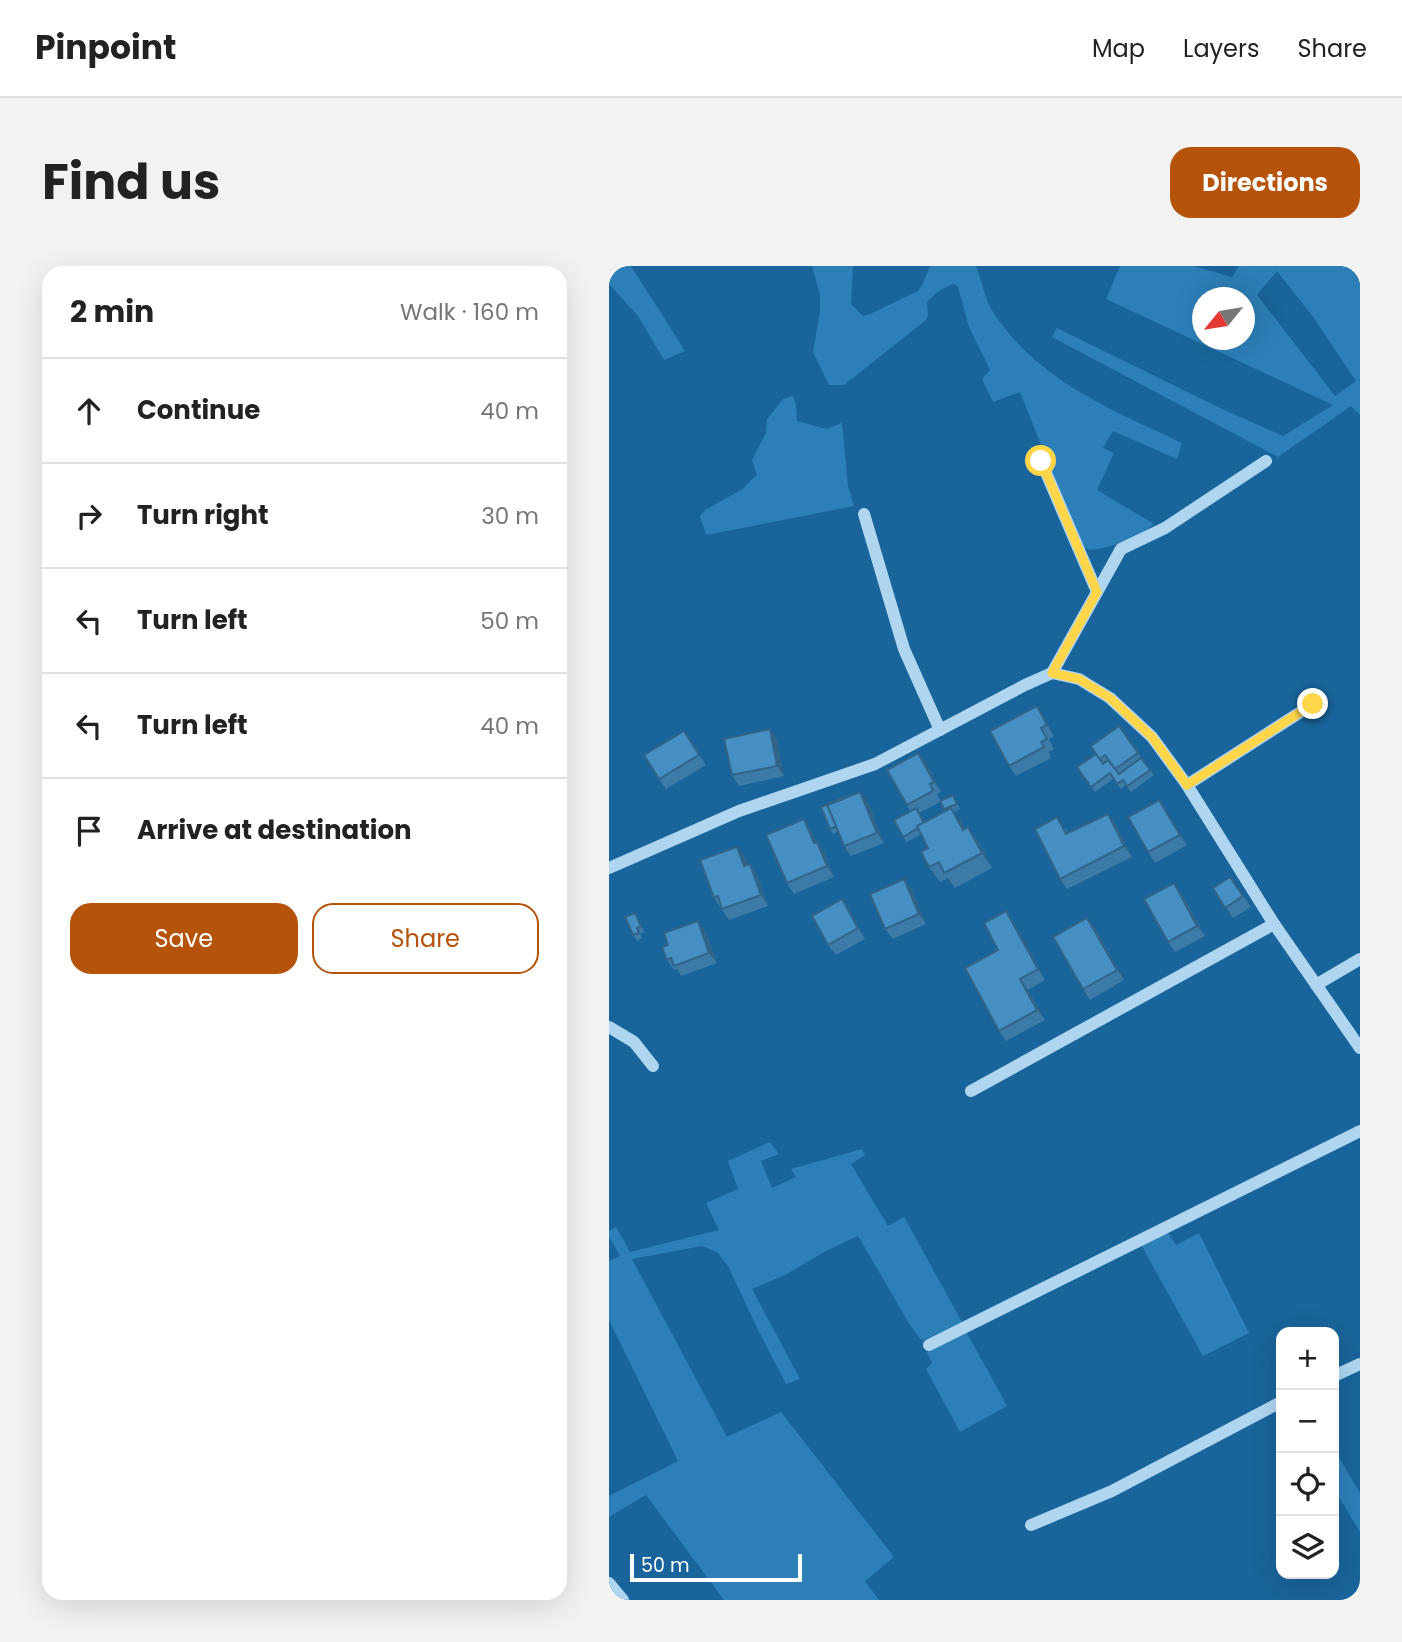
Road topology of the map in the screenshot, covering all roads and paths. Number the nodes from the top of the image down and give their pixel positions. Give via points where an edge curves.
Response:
1 (1041, 461) dead end
2 (1266, 461) dead end
3 (864, 514) dead end
4 (1097, 592) junction
5 (1052, 673) junction
6 (1313, 704) dead end
7 (940, 730) junction
8 (1187, 785) junction
9 (609, 868) edge
10 (1274, 924) junction
11 (1360, 958) edge
12 (1316, 985) junction
13 (609, 1027) edge
14 (1360, 1048) edge
15 (653, 1066) dead end
16 (971, 1091) dead end
17 (1360, 1131) edge
18 (929, 1345) dead end
19 (1360, 1364) edge
20 (1339, 1374) edge
21 (1276, 1405) edge
22 (1031, 1525) dead end
23 (609, 1583) edge
24 (623, 1600) edge

1 - 4 street
2 - 4 street via 1165,528 1121,549
3 - 7 street via 904,649
4 - 5 street
5 - 7 street
5 - 8 street via 1079,679 1110,698 1152,737
6 - 8 street
7 - 9 street via 875,764 739,811
8 - 10 street
10 - 12 street
10 - 16 street
11 - 12 street
12 - 14 street
13 - 15 street via 634,1042
17 - 18 street
19 - 20 street
21 - 22 street via 1112,1491
23 - 24 street

